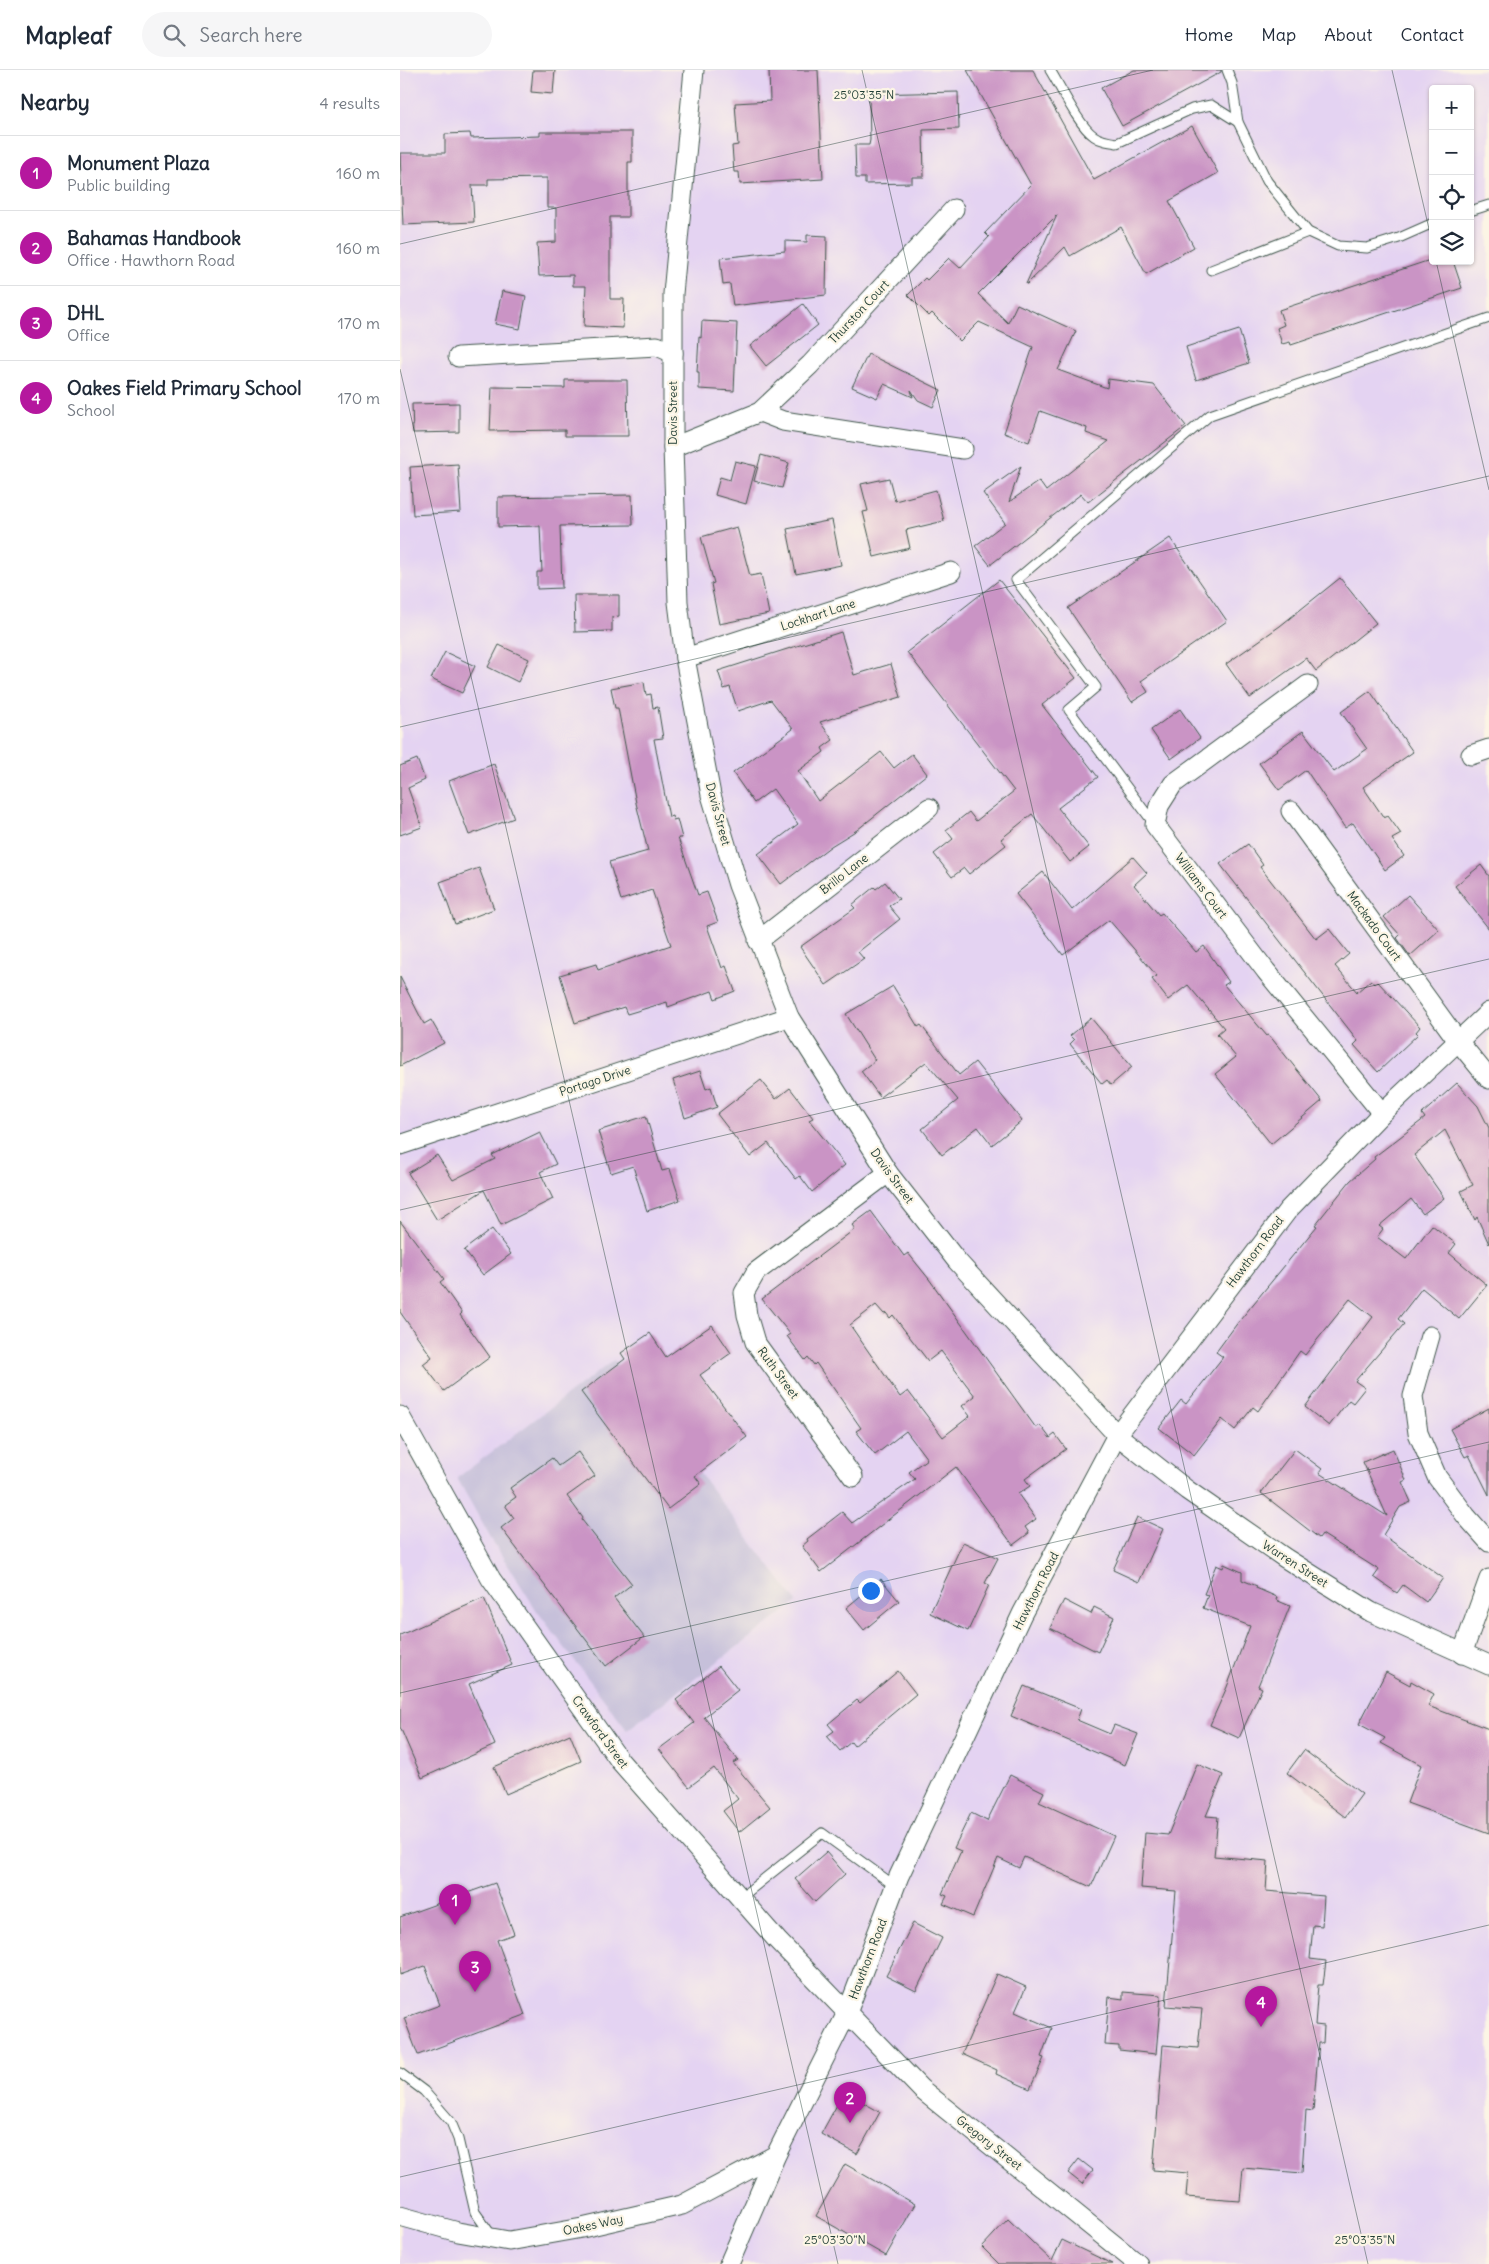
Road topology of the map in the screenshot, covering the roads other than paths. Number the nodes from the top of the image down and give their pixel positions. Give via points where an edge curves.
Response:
1 (694, 70) edge
2 (1050, 70) edge
3 (1227, 70) edge
4 (1238, 122) junction
5 (1489, 206) edge
6 (954, 208) dead end
7 (1474, 210) edge
8 (1429, 225) edge
9 (1308, 232) junction
10 (1211, 270) dead end
11 (1489, 318) edge
12 (673, 353) junction
13 (458, 357) dead end
14 (760, 412) junction
15 (673, 447) junction
16 (963, 449) dead end
17 (951, 572) dead end
18 (685, 658) junction
19 (1308, 684) dead end
20 (929, 808) dead end
21 (1291, 811) dead end
22 (1155, 825) junction
23 (758, 940) junction
24 (1489, 1012) edge
25 (789, 1016) junction
26 (1458, 1041) junction
27 (1489, 1080) edge
28 (1382, 1113) junction
29 (400, 1145) edge
30 (888, 1173) junction
31 (1430, 1336) dead end
32 (400, 1416) edge
33 (1117, 1435) junction
34 (853, 1477) dead end
35 (1489, 1542) edge
36 (1489, 1579) edge
37 (1462, 1654) junction
38 (1489, 1665) edge
39 (895, 1886) junction
40 (740, 1898) junction
41 (847, 2013) junction
42 (400, 2073) edge
43 (776, 2155) junction
44 (400, 2216) edge
45 (493, 2239) junction
46 (729, 2264) edge
47 (1138, 2264) edge

1 - 12 street, Davis Street via 675,273
2 - 4 lane via 1083,124 1093,136 1104,141 1117,142 1192,109 1211,105
3 - 4 lane
4 - 9 lane via 1267,181
5 - 7 lane
6 - 14 street, Thurston Court via 810,365
8 - 9 lane via 1366,248 1338,246
9 - 10 lane
11 - 22 lane via 1210,415 1016,580 1096,687 1069,710
12 - 13 street via 657,346
12 - 15 street, Davis Street
14 - 15 street, Thurston Court
14 - 16 street via 783,421
15 - 18 street, Davis Street via 678,602
17 - 18 street, Lockhart Lane
18 - 23 street, Davis Street via 711,795
19 - 22 street via 1173,784 1159,806
20 - 23 street, Brillo Lane
21 - 26 street, Mackado Court
22 - 28 street, Williams Court via 1266,971
23 - 25 street, Davis Street
24 - 26 street, Hawthorn Road
25 - 29 street, Portago Drive
25 - 30 street, Davis Street
26 - 27 street, Mackado Court
26 - 28 street, Hawthorn Road
28 - 33 street, Hawthorn Road via 1288,1210
30 - 33 street, Davis Street via 957,1261
30 - 34 street, Ruth Street via 756,1272 744,1293 755,1342
31 - 35 street via 1413,1396 1418,1432 1437,1477
32 - 40 street, Crawford Street via 491,1579 620,1761
33 - 37 street, Warren Street via 1187,1490 1285,1558 1372,1612
33 - 39 street, Hawthorn Road via 1022,1614
36 - 37 street
37 - 38 street, Warren Street
39 - 40 lane via 822,1833
39 - 41 street, Hawthorn Road
40 - 41 street, Crawford Street
41 - 43 street, Hawthorn Road
41 - 47 street, Gregory Street via 921,2089
42 - 45 lane via 424,2091 451,2122 475,2212
43 - 45 street, Oakes Way via 682,2205 527,2238
43 - 46 street, Hawthorn Road
44 - 45 street, Oakes Way

